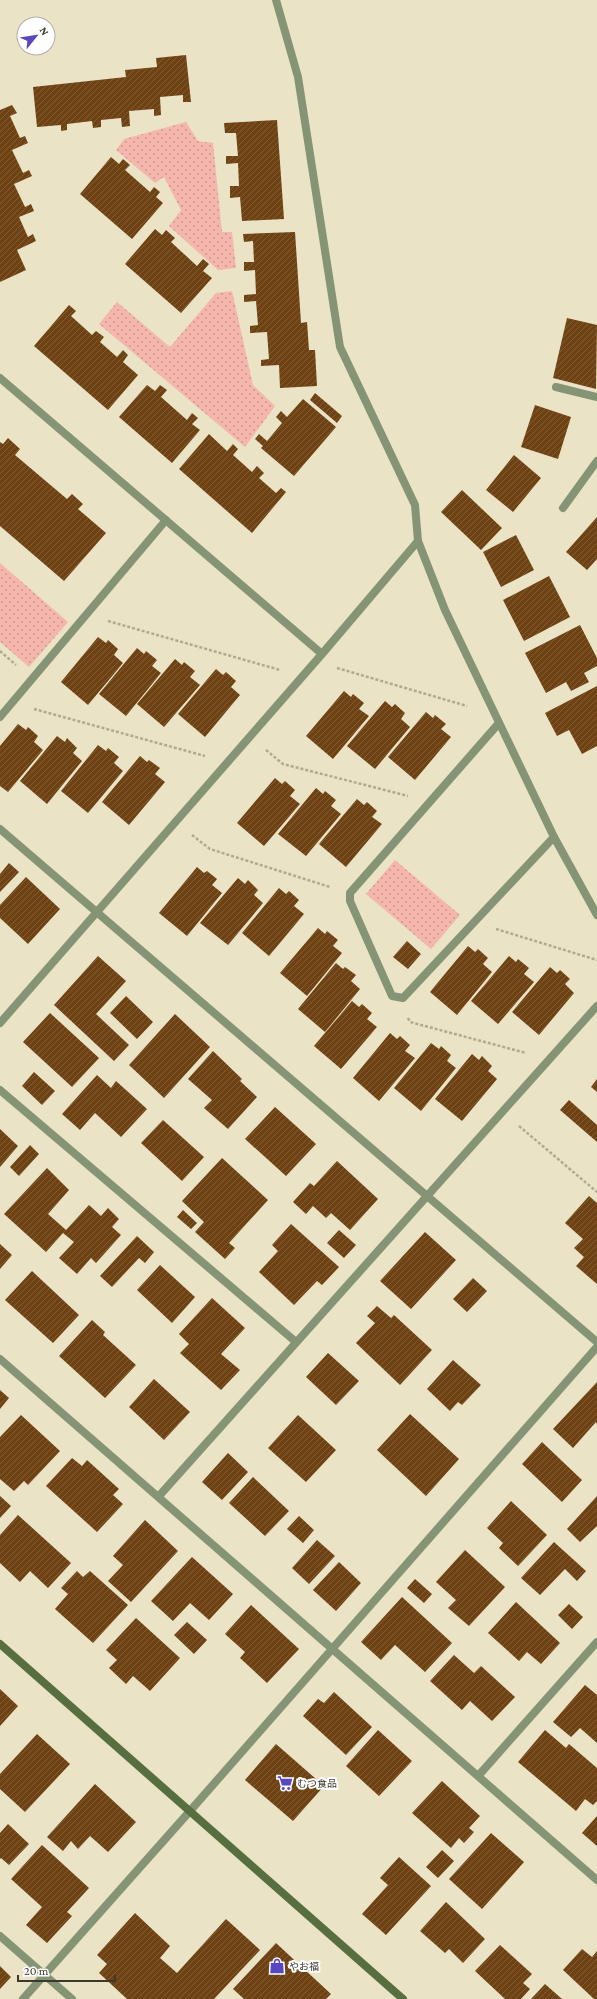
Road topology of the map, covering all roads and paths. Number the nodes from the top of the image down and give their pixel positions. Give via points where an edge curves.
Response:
1 (276, 0) edge
2 (0, 378) edge
3 (556, 387) dead end
4 (597, 397) edge
5 (597, 461) edge
6 (562, 508) dead end
7 (166, 520) junction
8 (418, 541) junction
9 (86, 615) junction
10 (322, 654) junction
11 (333, 667) dead end
12 (280, 670) dead end
13 (12, 702) junction
14 (496, 715) junction
15 (0, 717) edge
16 (499, 723) junction
17 (263, 747) dead end
18 (206, 756) dead end
19 (431, 801) junction
20 (0, 829) edge
21 (189, 832) dead end
22 (554, 837) junction
23 (350, 893) junction
24 (95, 912) junction
25 (597, 914) edge
26 (472, 922) junction
27 (597, 960) edge
28 (403, 998) junction
29 (597, 1006) edge
30 (0, 1023) edge
31 (550, 1060) junction
32 (0, 1090) edge
33 (504, 1113) junction
34 (597, 1192) edge
35 (427, 1197) junction
36 (296, 1342) junction
37 (597, 1342) edge
38 (597, 1347) edge
39 (0, 1358) edge
40 (159, 1496) junction
41 (597, 1642) edge
42 (0, 1644) edge
43 (332, 1649) junction
44 (479, 1775) junction
45 (190, 1811) junction
46 (597, 1880) edge
47 (0, 1936) edge
48 (44, 1975) junction
49 (23, 1999) edge
50 (72, 1999) edge
51 (403, 1999) edge

1 - 8 street via 298,77 340,347 415,505
2 - 7 street
3 - 4 street
5 - 6 street
7 - 9 street
7 - 10 street
8 - 10 street
8 - 14 street via 444,610
9 - 12 path
9 - 13 street
10 - 24 street
11 - 14 path
13 - 15 street
13 - 18 path
14 - 16 street
16 - 19 street
16 - 22 street
17 - 19 path via 283,764
19 - 23 street
20 - 24 street
21 - 23 path via 210,849
22 - 25 street
22 - 26 street
23 - 28 street via 350,901 392,996
24 - 30 street
24 - 35 street
26 - 27 path
26 - 28 street
28 - 31 path via 404,1012 410,1022
29 - 31 street
31 - 33 street
32 - 36 street
33 - 34 path
33 - 35 street
35 - 36 street
35 - 37 street
36 - 40 street
38 - 43 street
39 - 40 street
40 - 43 street
41 - 44 street
42 - 45 street
43 - 44 street
43 - 45 street
44 - 46 street
45 - 48 street
45 - 51 street
47 - 48 street
48 - 49 street
48 - 50 street

